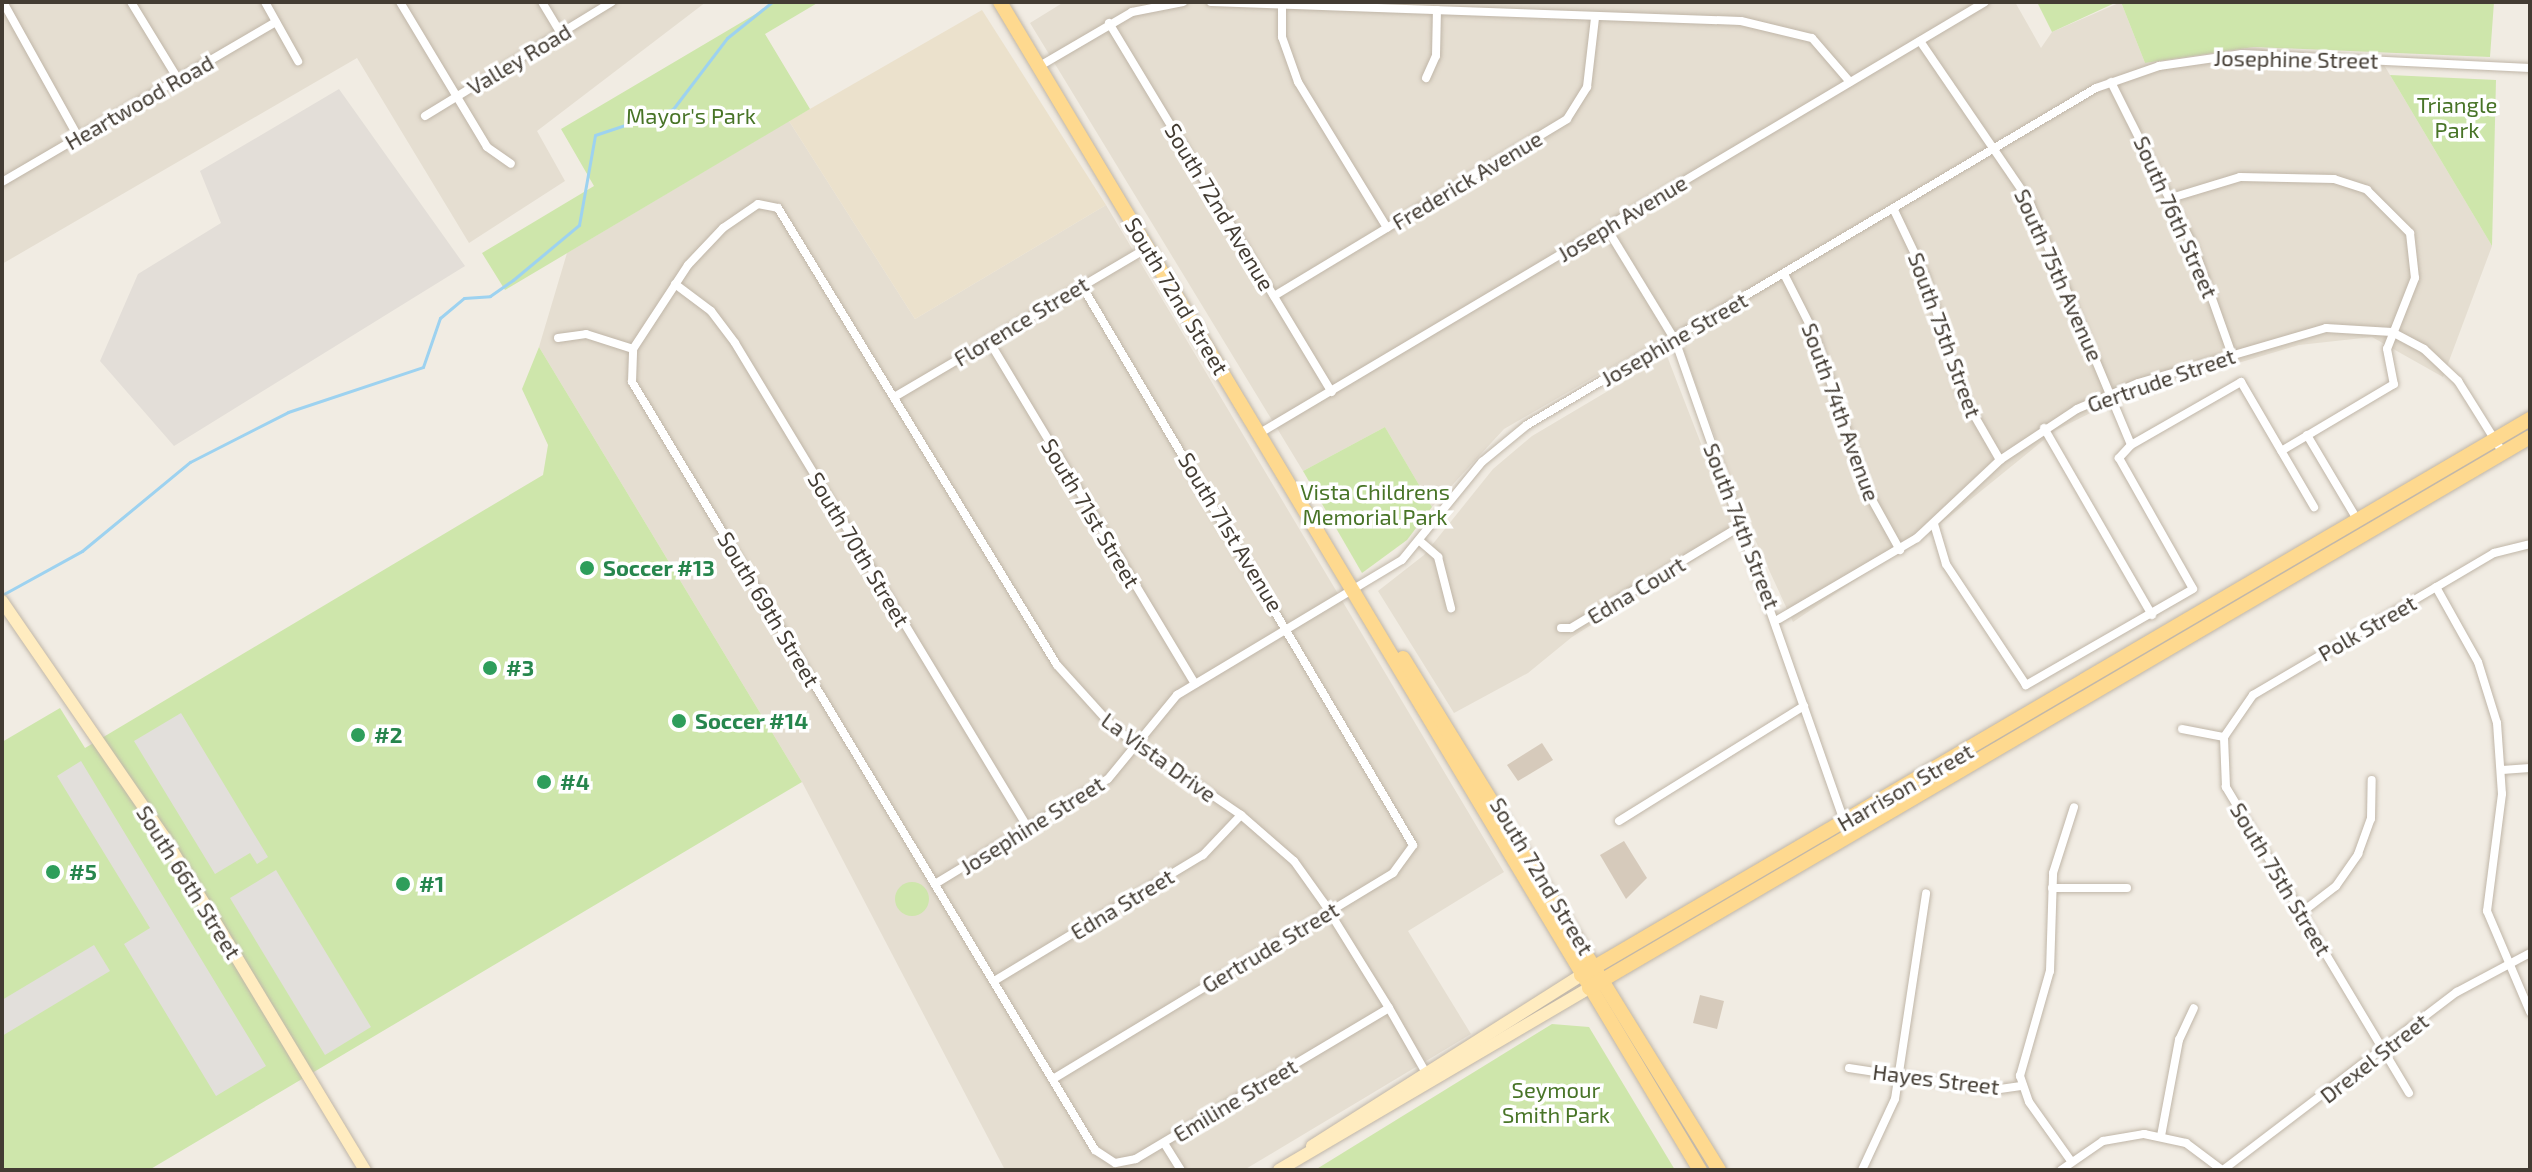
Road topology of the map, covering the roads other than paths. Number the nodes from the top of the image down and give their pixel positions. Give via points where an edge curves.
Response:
1 (3, 2) edge
2 (131, 2) edge
3 (265, 2) edge
4 (400, 2) edge
5 (542, 2) edge
6 (612, 2) edge
7 (1000, 2) edge
8 (1183, 2) edge
9 (1211, 2) edge
10 (1282, 2) edge
11 (1985, 2) edge
12 (1437, 10) junction
13 (1595, 18) junction
14 (276, 22) junction
15 (1109, 23) junction
16 (561, 34) junction
17 (1920, 41) junction
18 (298, 61) dead end
19 (1038, 67) junction
20 (2530, 68) edge
21 (1426, 78) dead end
22 (178, 79) junction
23 (1850, 82) junction
24 (2111, 82) junction
25 (457, 97) junction
26 (425, 116) dead end
27 (78, 137) junction
28 (1997, 149) junction
29 (511, 164) dead end
30 (2, 182) edge
31 (2171, 198) junction
32 (1893, 208) junction
33 (1606, 227) junction
34 (1387, 228) junction
35 (1147, 248) junction
36 (1784, 274) junction
37 (675, 284) junction
38 (1082, 286) junction
39 (1274, 296) junction
40 (2392, 332) junction
41 (558, 338) dead end
42 (1675, 340) junction
43 (989, 341) junction
44 (633, 349) junction
45 (2232, 355) junction
46 (1332, 392) junction
47 (2111, 394) junction
48 (896, 396) junction
49 (2530, 419) edge
50 (2044, 428) junction
51 (1260, 433) junction
52 (2307, 435) junction
53 (2530, 437) edge
54 (2494, 440) junction
55 (2131, 445) junction
56 (2281, 451) junction
57 (2503, 453) junction
58 (2000, 460) junction
59 (2314, 507) dead end
60 (2358, 521) junction
61 (1934, 524) junction
62 (1741, 526) junction
63 (1421, 542) junction
64 (2530, 544) edge
65 (1900, 550) junction
66 (2436, 587) junction
67 (1353, 590) junction
68 (3, 602) edge
69 (1451, 608) dead end
70 (2152, 615) junction
71 (1779, 619) junction
72 (1288, 628) junction
73 (1561, 628) dead end
74 (1195, 684) junction
75 (1804, 706) junction
76 (2182, 729) dead end
77 (2224, 737) junction
78 (1136, 745) junction
79 (2530, 768) edge
80 (2502, 770) junction
81 (1379, 780) joint
82 (2372, 780) dead end
83 (2074, 807) dead end
84 (1241, 815) junction
85 (1619, 821) dead end
86 (1844, 822) junction
87 (1028, 828) junction
88 (1851, 837) junction
89 (935, 884) junction
90 (2052, 888) junction
91 (2127, 888) dead end
92 (1926, 893) dead end
93 (1329, 911) junction
94 (2301, 913) junction
95 (2530, 953) edge
96 (2507, 965) junction
97 (1600, 973) junction
98 (994, 981) junction
99 (1585, 982) junction
100 (1389, 1008) junction
101 (2194, 1008) dead end
102 (2530, 1012) edge
103 (2386, 1053) junction
104 (1849, 1068) dead end
105 (1425, 1070) junction
106 (1898, 1076) junction
107 (1053, 1079) junction
108 (1432, 1082) junction
109 (2023, 1086) junction
110 (2409, 1093) dead end
111 (1086, 1135) joint
112 (2161, 1136) junction
113 (1164, 1143) junction
114 (2071, 1161) junction
115 (1283, 1168) edge
116 (365, 1170) edge
117 (1181, 1170) edge
118 (1700, 1170) edge
119 (1719, 1170) edge
120 (1862, 1170) edge
121 (2061, 1170) edge
122 (2223, 1170) edge

1 - 27 street
2 - 22 street
3 - 14 street
4 - 25 street
5 - 16 street
6 - 16 street, Valley Road
7 - 19 main road, South 72nd Street
8 - 15 street
9 - 10 street
10 - 12 street
10 - 34 street via 1282,37 1298,82
11 - 17 street, Joseph Avenue
12 - 13 street
12 - 21 street via 1436,56
13 - 23 street via 1787,28 1828,51
13 - 34 street, Frederick Avenue via 1587,87 1567,119
14 - 18 street
14 - 22 street, Heartwood Road
15 - 19 street
15 - 39 street, South 72nd Avenue
16 - 25 street, Valley Road
17 - 23 street, Joseph Avenue
17 - 28 street, South 75th Avenue
19 - 35 main road, South 72nd Street
20 - 24 street, Josephine Street via 2242,54 2171,63
22 - 27 street, Heartwood Road
23 - 33 street, Joseph Avenue
24 - 28 street, Josephine Street
24 - 31 street, South 76th Street
25 - 26 street, Valley Road
25 - 29 street via 487,147
27 - 30 street, Heartwood Road
28 - 32 street, Josephine Street
28 - 47 street, South 75th Avenue via 2029,201
31 - 40 street via 2240,177 2334,179 2367,190 2394,210 2415,256 2415,278
31 - 45 street, South 76th Street
32 - 36 street, Josephine Street
32 - 58 street, South 75th Street via 1925,275 1963,396
33 - 42 street, South 74th Street
33 - 46 street, Joseph Avenue
34 - 39 street, Frederick Avenue
35 - 38 street, Florence Street
35 - 51 main road, South 72nd Street
36 - 42 street, Josephine Street
36 - 65 street, South 74th Avenue via 1815,335 1866,489
37 - 44 street
37 - 48 street, La Vista Drive via 717,234 765,203 782,213
37 - 87 street, South 70th Street via 729,334
38 - 43 street, Florence Street
38 - 72 street, South 71st Avenue
39 - 46 street, South 72nd Avenue
40 - 45 street, Gertrude Street via 2326,328
40 - 52 street via 2394,384
40 - 54 street via 2458,381
41 - 44 street via 586,334
42 - 62 street, South 74th Street
42 - 63 street, Josephine Street via 1506,440
43 - 48 street, Florence Street
43 - 74 street, South 71st Street
44 - 89 street, South 69th Street via 629,370 637,392
45 - 47 street, Gertrude Street
46 - 51 street, Joseph Avenue
47 - 50 street, Gertrude Street
47 - 55 street, South 75th Avenue
48 - 78 street, La Vista Drive via 1057,665
49 - 54 main road, Harrison Street
50 - 58 street, Gertrude Street
50 - 70 street
51 - 67 main road, South 72nd Street
52 - 56 street
52 - 60 street
53 - 57 main road, Harrison Street
54 - 57 street
54 - 60 main road, Harrison Street
55 - 56 street via 2241,382
55 - 70 street via 2119,458 2193,579 2190,593
56 - 59 street
57 - 88 main road, Harrison Street
58 - 61 street, Gertrude Street
60 - 86 main road, Harrison Street
61 - 65 street, Gertrude Street
61 - 70 street via 1946,564 2026,685
62 - 71 street, South 74th Street
62 - 73 street, Edna Court via 1571,628
63 - 67 street, Josephine Street
63 - 69 street via 1438,557
64 - 66 street, Polk Street via 2494,553
65 - 71 street, Gertrude Street
66 - 77 street, Polk Street via 2253,695
66 - 80 street via 2485,681
67 - 72 street, Josephine Street
67 - 97 main road, South 72nd Street via 1500,805
67 - 99 main road, South 72nd Street
68 - 116 main road, South 66th Street via 164,837
71 - 75 street, South 74th Street
72 - 74 street, Josephine Street
72 - 81 street, South 71st Avenue
74 - 78 street, Josephine Street via 1164,707
75 - 85 street
75 - 86 street, South 74th Street
76 - 77 street
77 - 94 street, South 75th Street via 2226,787
78 - 84 street, La Vista Drive
78 - 87 street, Josephine Street via 1108,779
79 - 80 street
80 - 96 street via 2486,898
81 - 93 street, Gertrude Street via 1410,830 1412,851 1399,869
82 - 94 street via 2371,819 2358,854 2336,886
83 - 90 street
84 - 93 street, La Vista Drive via 1294,861
84 - 98 street, Edna Street via 1203,855
86 - 88 street, South 74th Street
86 - 97 main road, Harrison Street
87 - 89 street, Josephine Street
88 - 97 main road, Harrison Street
89 - 98 street, South 69th Street
90 - 91 street
90 - 109 street via 2050,971 2022,1056
92 - 106 street
93 - 100 street, La Vista Drive
93 - 107 street, Gertrude Street
94 - 103 street, South 75th Street
95 - 96 street, Drexel Street
96 - 102 street
96 - 103 street, Drexel Street via 2457,992
97 - 99 main road, Harrison Street
97 - 119 main road, South 72nd Street
98 - 107 street, South 69th Street
99 - 105 main road, Harrison Street
99 - 108 main road, Harrison Street
99 - 118 main road, South 72nd Street
100 - 105 street, La Vista Drive
100 - 113 street, Emiline Street
101 - 112 street via 2179,1040
103 - 110 street, South 75th Street
103 - 122 street, Drexel Street
104 - 106 street, Hayes Street
105 - 108 street, La Vista Drive
105 - 115 main road, Harrison Street
106 - 109 street, Hayes Street via 1993,1090
106 - 120 street via 1891,1112
107 - 111 street, South 69th Street
108 - 115 main road, Harrison Street
109 - 114 street
111 - 113 street, Emiline Street via 1102,1156 1119,1163
112 - 114 street, Drexel Street via 2114,1138
112 - 122 street, Drexel Street via 2195,1147
113 - 117 street
114 - 121 street, Drexel Street

